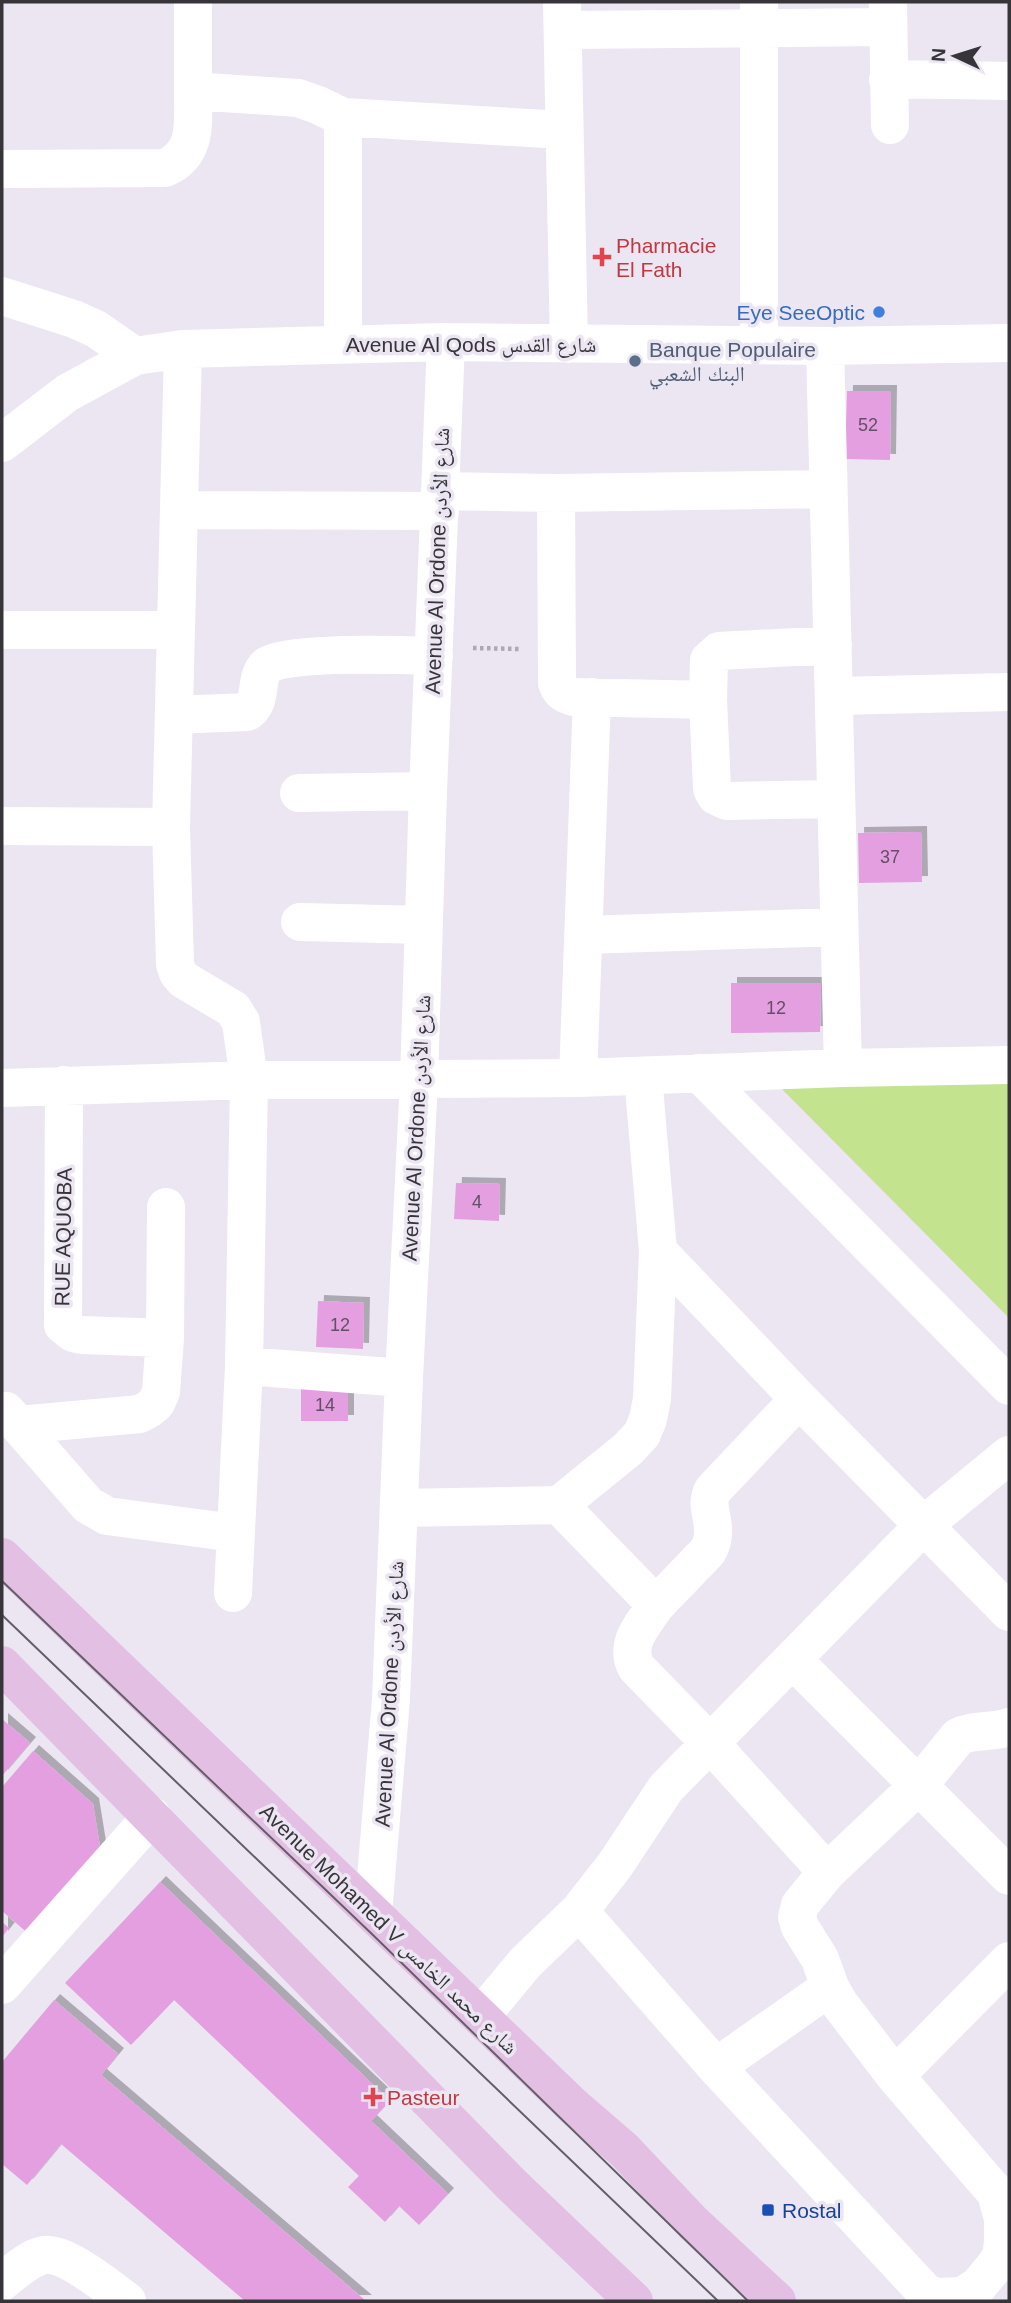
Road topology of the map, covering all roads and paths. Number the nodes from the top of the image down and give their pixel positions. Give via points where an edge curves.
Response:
1 (193, 2) edge
2 (888, 14) edge
3 (759, 15) edge
4 (562, 16) edge
5 (888, 79) junction
6 (1009, 81) edge
7 (193, 91) junction
8 (343, 117) junction
9 (890, 125) dead end
10 (563, 130) junction
11 (2, 169) edge
12 (2, 296) edge
13 (446, 342) junction
14 (343, 343) junction
15 (1009, 343) edge
16 (569, 344) junction
17 (758, 345) junction
18 (825, 346) junction
19 (183, 349) junction
20 (135, 356) junction
21 (2, 443) edge
22 (828, 489) junction
23 (556, 493) junction
24 (441, 501) junction
25 (179, 510) junction
26 (2, 630) edge
27 (175, 630) junction
28 (833, 645) junction
29 (556, 650) junction
30 (434, 651) junction
31 (1009, 692) edge
32 (835, 696) junction
33 (592, 697) junction
34 (708, 700) junction
35 (174, 715) junction
36 (428, 792) junction
37 (299, 793) dead end
38 (836, 799) junction
39 (2, 826) edge
40 (171, 827) junction
41 (300, 922) dead end
42 (424, 925) junction
43 (839, 927) junction
44 (584, 935) junction
45 (1009, 1065) edge
46 (843, 1068) junction
47 (699, 1073) junction
48 (643, 1076) junction
49 (578, 1078) junction
50 (249, 1080) junction
51 (419, 1080) junction
52 (64, 1085) junction
53 (2, 1088) edge
54 (166, 1207) dead end
55 (658, 1251) junction
56 (165, 1338) junction
57 (244, 1366) junction
58 (404, 1378) junction
59 (1009, 1386) edge
60 (799, 1399) junction
61 (10, 1416) edge
62 (1009, 1455) edge
63 (559, 1505) junction
64 (400, 1508) junction
65 (925, 1524) junction
66 (235, 1533) junction
67 (2, 1557) edge
68 (233, 1593) dead end
69 (656, 1605) junction
70 (1009, 1612) edge
71 (793, 1661) junction
72 (2, 1665) edge
73 (1009, 1727) edge
74 (710, 1743) junction
75 (919, 1785) junction
76 (152, 1816) junction
77 (827, 1872) junction
78 (1009, 1876) edge
79 (579, 1911) junction
80 (373, 1913) junction
81 (1009, 1961) edge
82 (2, 1984) edge
83 (830, 1987) junction
84 (481, 2016) junction
85 (716, 2067) junction
86 (895, 2076) junction
87 (1003, 2185) edge
88 (2, 2282) edge
89 (127, 2301) edge
90 (634, 2301) edge
91 (777, 2301) edge

1 - 7 street
2 - 3 street
2 - 5 street
3 - 4 street
3 - 17 street
4 - 10 street
5 - 6 street
5 - 9 street
7 - 8 street via 298,98
7 - 11 street via 187,150 179,163 165,169
8 - 10 street
8 - 14 street
10 - 16 street
12 - 20 street via 74,318
13 - 14 street, Avenue Al Qods شارع القدس
13 - 16 street, Avenue Al Qods شارع القدس
13 - 24 street, Avenue Al Ordone شارع الأردن
14 - 19 street, Avenue Al Qods شارع القدس
15 - 18 street, Avenue Al Qods شارع القدس
16 - 17 street, Avenue Al Qods شارع القدس
17 - 18 street, Avenue Al Qods شارع القدس
18 - 22 street
19 - 20 street, Avenue Al Qods شارع القدس
19 - 25 street
20 - 21 street, Avenue Al Qods شارع القدس via 67,393
22 - 23 street
22 - 28 street
23 - 24 street
23 - 29 street
24 - 25 street
24 - 30 street, Avenue Al Ordone شارع الأردن
25 - 27 street
26 - 27 street
27 - 35 street
28 - 32 street
28 - 34 street via 719,651 709,660
29 - 30 path
29 - 33 street via 559,690 573,697
30 - 35 street via 284,659 264,670 256,703 247,712
30 - 36 street, Avenue Al Ordone شارع الأردن
31 - 32 street
32 - 38 street
33 - 34 street
33 - 44 street
34 - 38 street via 716,796 727,801
35 - 40 street
36 - 37 street
36 - 42 street, Avenue Al Ordone شارع الأردن
38 - 43 street
39 - 40 street
40 - 50 street via 175,964 184,979 233,1009 241,1022
41 - 42 street
42 - 51 street, Avenue Al Ordone شارع الأردن
43 - 44 street
43 - 46 street
44 - 49 street
45 - 46 street
46 - 47 street
47 - 48 street
47 - 59 street
48 - 49 street
48 - 55 street
49 - 51 street
50 - 51 street
50 - 52 street
50 - 57 street
51 - 58 street, Avenue Al Ordone شارع الأردن
52 - 53 street
52 - 56 street, RUE AQUOBA via 63,1325 82,1335
54 - 56 street
55 - 60 street
55 - 63 street via 649,1419 628,1449
56 - 61 street via 161,1392 149,1409 140,1413
57 - 58 street
57 - 66 street
58 - 64 street, Avenue Al Ordone شارع الأردن
60 - 65 street
60 - 69 street via 713,1490 709,1501 713,1542
61 - 66 street via 98,1513
62 - 65 street
63 - 64 street
63 - 69 street
64 - 80 street, Avenue Al Ordone شارع الأردن via 391,1699
65 - 70 street
65 - 71 street
66 - 68 street
67 - 80 main road, Avenue Mohamed V شارع محمد الخامس
69 - 74 street via 635,1637 632,1658
71 - 74 street
71 - 75 street
72 - 76 main road
73 - 75 street via 958,1737
74 - 77 street
74 - 79 street via 666,1788
75 - 77 street
75 - 78 street
76 - 82 street
76 - 90 main road via 512,2185
77 - 83 street via 800,1905 797,1917
79 - 84 street via 525,1963
79 - 85 street
80 - 84 main road, Avenue Mohamed V شارع محمد الخامس
81 - 86 street
83 - 85 street
83 - 86 street
84 - 91 main road, Avenue Mohamed V شارع محمد الخامس
85 - 87 street via 926,2293 962,2296 978,2286 1001,2257
86 - 87 street
88 - 89 street via 27,2262 53,2255

